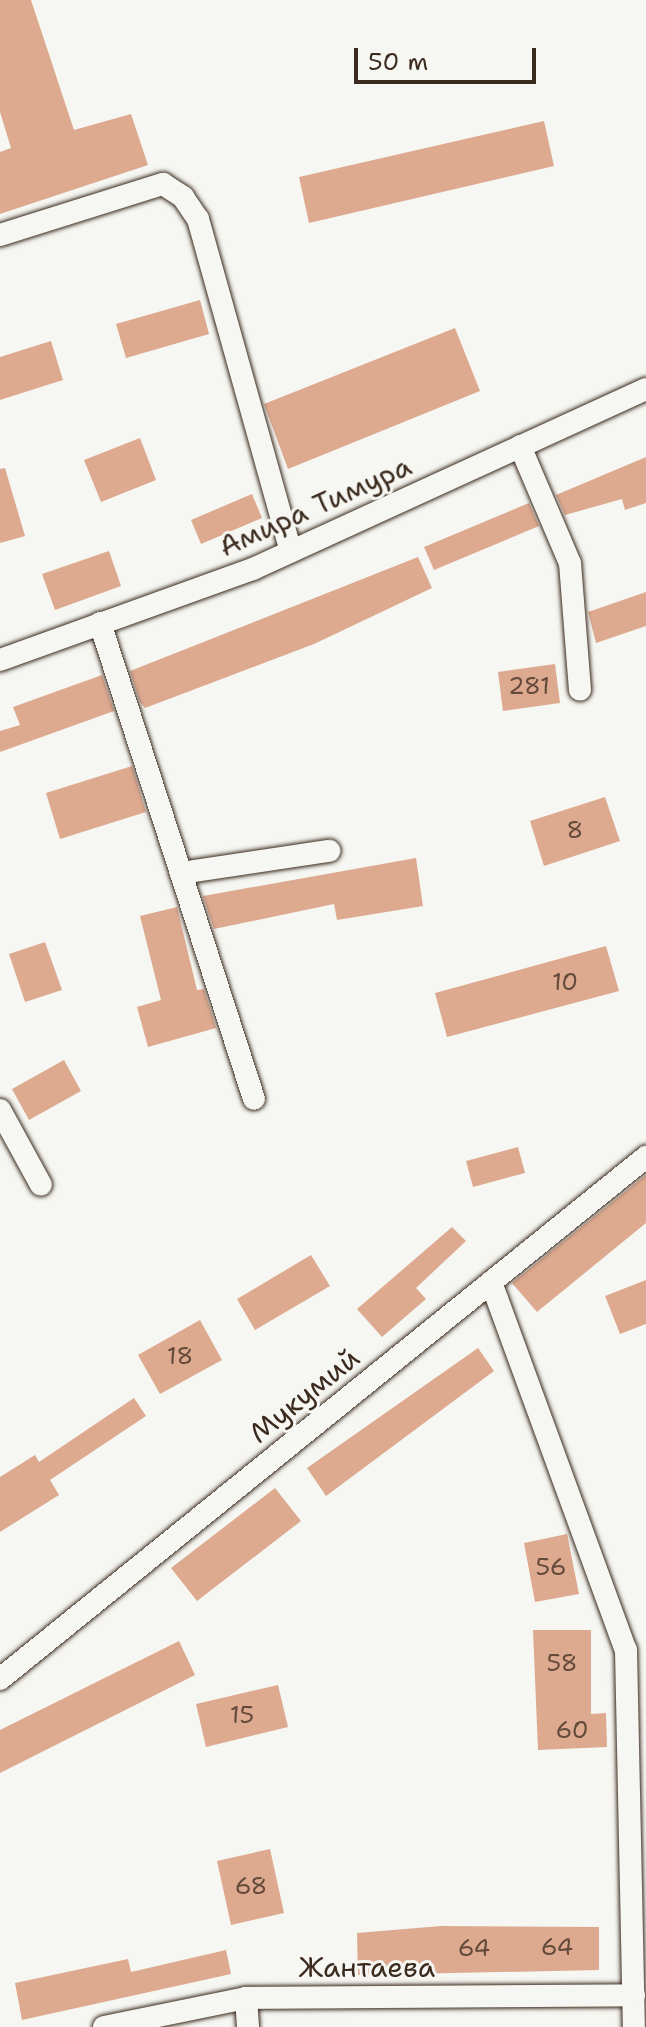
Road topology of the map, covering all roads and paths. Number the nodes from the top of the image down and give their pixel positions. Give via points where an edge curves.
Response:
1 (0, 235) edge
2 (646, 389) edge
3 (520, 446) junction
4 (291, 551) junction
5 (100, 623) junction
6 (0, 658) edge
7 (580, 690) dead end
8 (329, 851) dead end
9 (181, 873) junction
10 (254, 1099) dead end
11 (0, 1110) edge
12 (646, 1157) edge
13 (41, 1185) dead end
14 (491, 1282) junction
15 (636, 1676) edge
16 (0, 1679) edge
17 (634, 1995) junction
18 (246, 1998) junction
19 (104, 2027) edge
20 (248, 2027) edge
21 (634, 2027) edge

1 - 4 street via 163,184 183,197 198,219
2 - 3 street, Амира Тимура
3 - 4 street, Амира Тимура
3 - 7 street via 570,563
4 - 5 street, Амира Тимура
5 - 6 street, Амира Тимура
5 - 9 street
8 - 9 street
9 - 10 street
11 - 13 street
12 - 14 street, Мукумий
14 - 15 street
14 - 16 street, Мукумий
15 - 17 street
17 - 18 street, Жантаева
17 - 21 street
18 - 19 street, Жантаева
18 - 20 street

